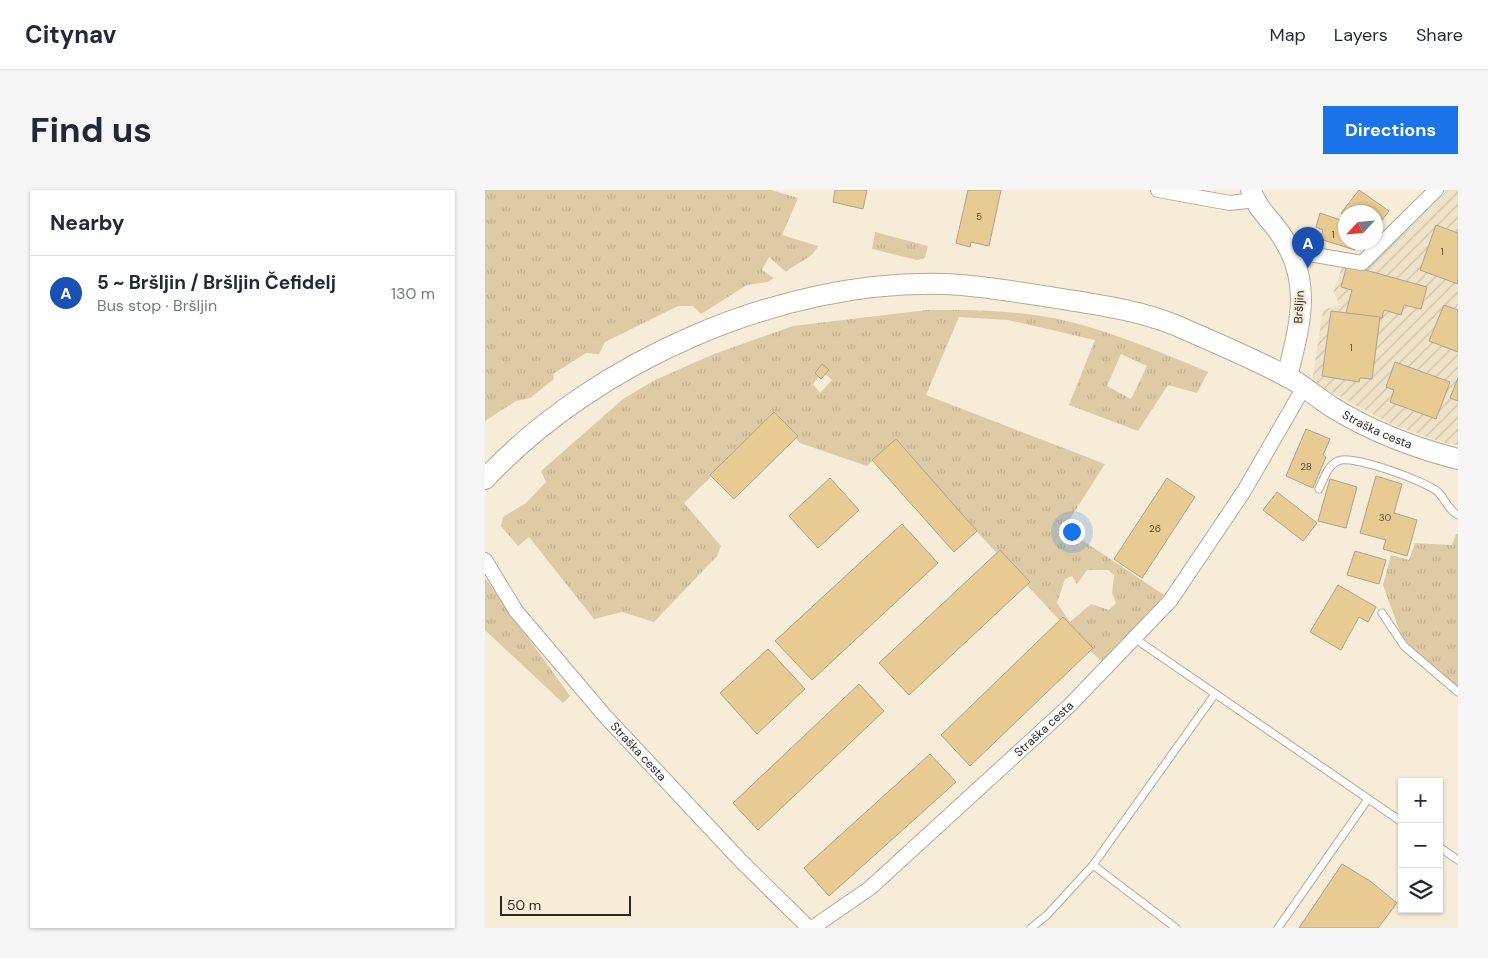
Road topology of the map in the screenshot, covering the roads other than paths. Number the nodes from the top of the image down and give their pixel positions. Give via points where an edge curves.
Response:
1 (1158, 190) edge
2 (1436, 190) edge
3 (1253, 195) edge
4 (1292, 251) junction
5 (1287, 377) junction
6 (1305, 387) junction
7 (1458, 459) edge
8 (485, 479) edge
9 (1319, 489) dead end
10 (1458, 515) edge
11 (485, 560) edge
12 (1382, 613) dead end
13 (1133, 638) junction
14 (1458, 692) edge
15 (1215, 694) junction
16 (1368, 799) junction
17 (1398, 819) edge
18 (1443, 851) edge
19 (1458, 860) edge
20 (1093, 865) junction
21 (810, 928) edge
22 (1031, 928) edge
23 (1176, 928) edge
24 (1278, 928) edge

1 - 3 street via 1230,203
2 - 4 street via 1362,263
3 - 4 street, Bršljin
4 - 5 street, Bršljin via 1301,285 1301,317
5 - 6 street, Straška cesta
5 - 8 street, Straška cesta via 1171,324 1101,305 987,287 943,284 863,288 770,306 673,345 576,399 505,458
6 - 7 street, Straška cesta via 1334,409 1380,434
6 - 13 street, Straška cesta via 1244,490 1175,593
9 - 10 lane via 1328,469 1338,461 1348,459 1408,476 1437,492
11 - 21 street, Straška cesta via 516,611 605,716 741,861
12 - 14 lane via 1404,646
13 - 15 lane
13 - 21 street, Straška cesta via 1069,706 870,888
15 - 16 lane
15 - 20 lane
16 - 17 lane
16 - 24 lane
18 - 19 lane
20 - 22 lane via 1047,916
20 - 23 lane

